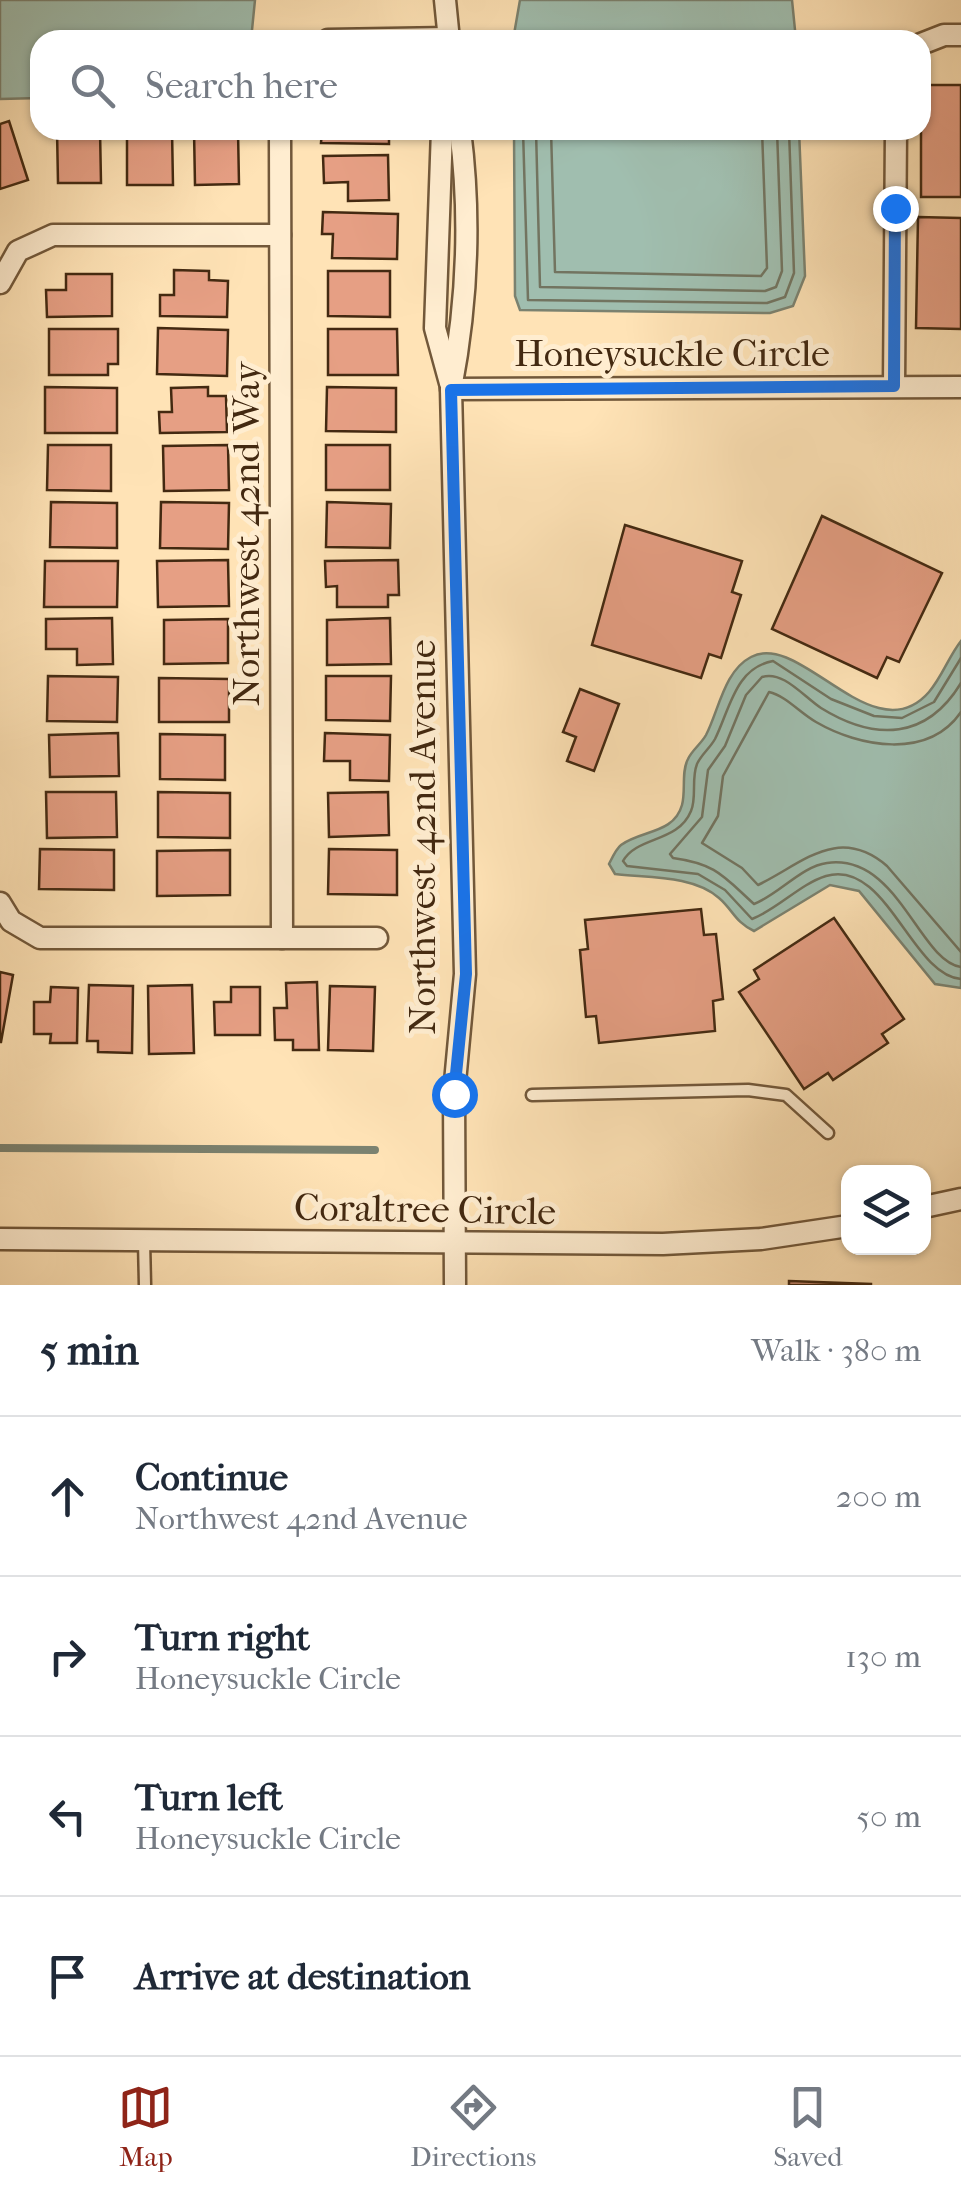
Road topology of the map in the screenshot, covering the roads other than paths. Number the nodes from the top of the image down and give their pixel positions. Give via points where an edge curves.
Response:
1 (446, 0) edge
2 (448, 30) edge
3 (961, 35) edge
4 (931, 40) edge
5 (280, 140) edge
6 (442, 140) edge
7 (461, 140) edge
8 (896, 140) edge
9 (438, 214) junction
10 (466, 214) junction
11 (280, 235) junction
12 (0, 283) edge
13 (894, 386) junction
14 (961, 387) edge
15 (451, 390) junction
16 (5, 912) edge
17 (282, 938) junction
18 (376, 938) dead end
19 (532, 1095) dead end
20 (828, 1133) dead end
21 (961, 1199) edge
22 (931, 1205) edge
23 (841, 1227) edge
24 (0, 1238) edge
25 (144, 1240) junction
26 (454, 1246) junction
27 (145, 1285) edge
28 (456, 1285) edge

1 - 2 street
3 - 4 street
5 - 11 street, Northwest 42nd Way
6 - 9 street, Northwest 42nd Avenue
7 - 10 street, Northwest 42nd Avenue
8 - 13 street
9 - 10 lane
9 - 15 street, Northwest 42nd Avenue via 435,328
10 - 15 street, Northwest 42nd Avenue via 462,332
11 - 12 street via 53,235 18,252
11 - 17 street, Northwest 42nd Way
13 - 14 street, Honeysuckle Circle
13 - 15 street, Honeysuckle Circle
15 - 26 street, Northwest 42nd Avenue via 466,974 454,1094
16 - 17 street via 40,938
17 - 18 street
19 - 20 lane via 748,1090 786,1095
21 - 22 street
23 - 26 street, Coraltree Circle via 663,1244
24 - 25 street, Coraltree Circle
25 - 26 street, Coraltree Circle
25 - 27 lane
26 - 28 street, Northwest 42nd Avenue

